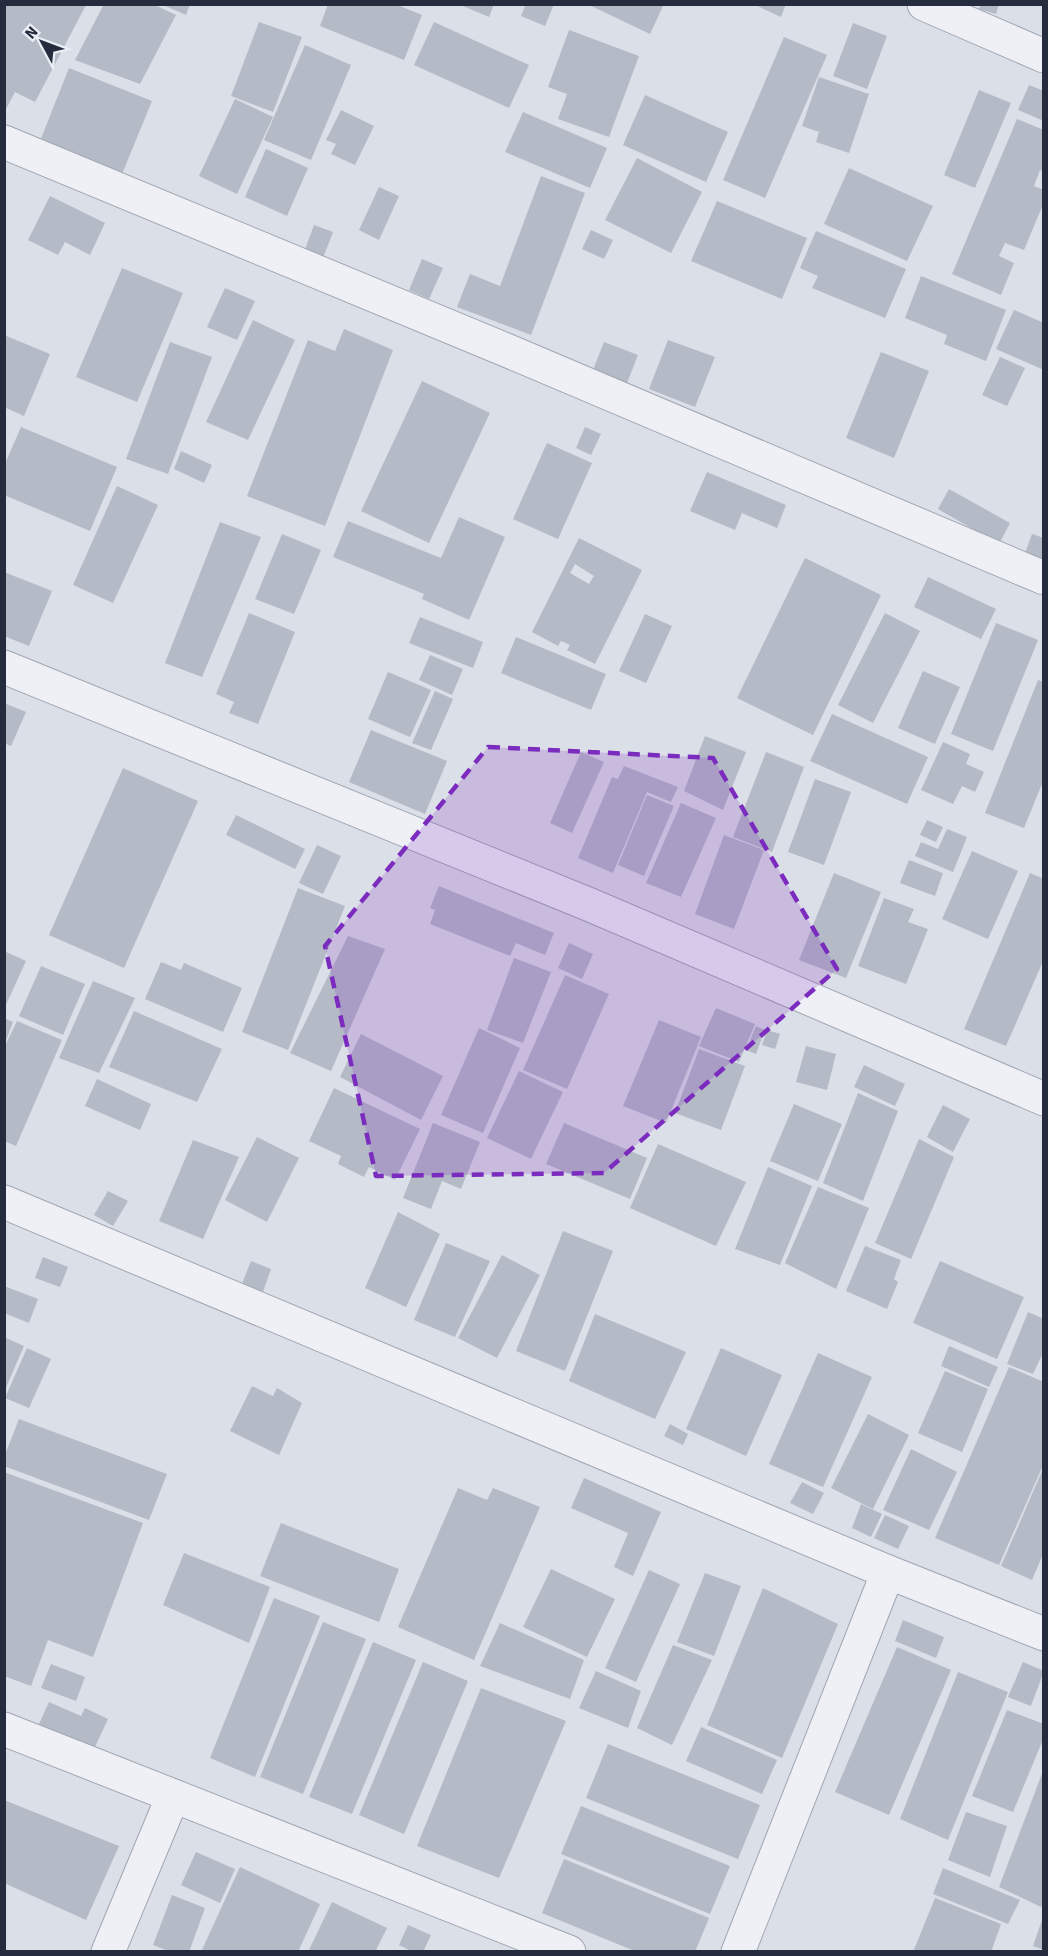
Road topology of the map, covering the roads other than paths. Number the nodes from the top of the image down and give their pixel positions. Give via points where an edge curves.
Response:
1 (924, 4) edge
2 (1044, 56) edge
3 (4, 142) edge
4 (1044, 578) edge
5 (4, 667) edge
6 (1044, 1100) edge
7 (4, 1202) edge
8 (888, 1572) junction
9 (1044, 1634) edge
10 (4, 1730) edge
11 (173, 1796) junction
12 (108, 1952) edge
13 (569, 1952) edge
14 (738, 1952) edge

1 - 2 street
3 - 4 street
5 - 6 street via 588,904
7 - 8 street
8 - 9 street
8 - 14 street
10 - 11 street
11 - 12 street
11 - 13 street

